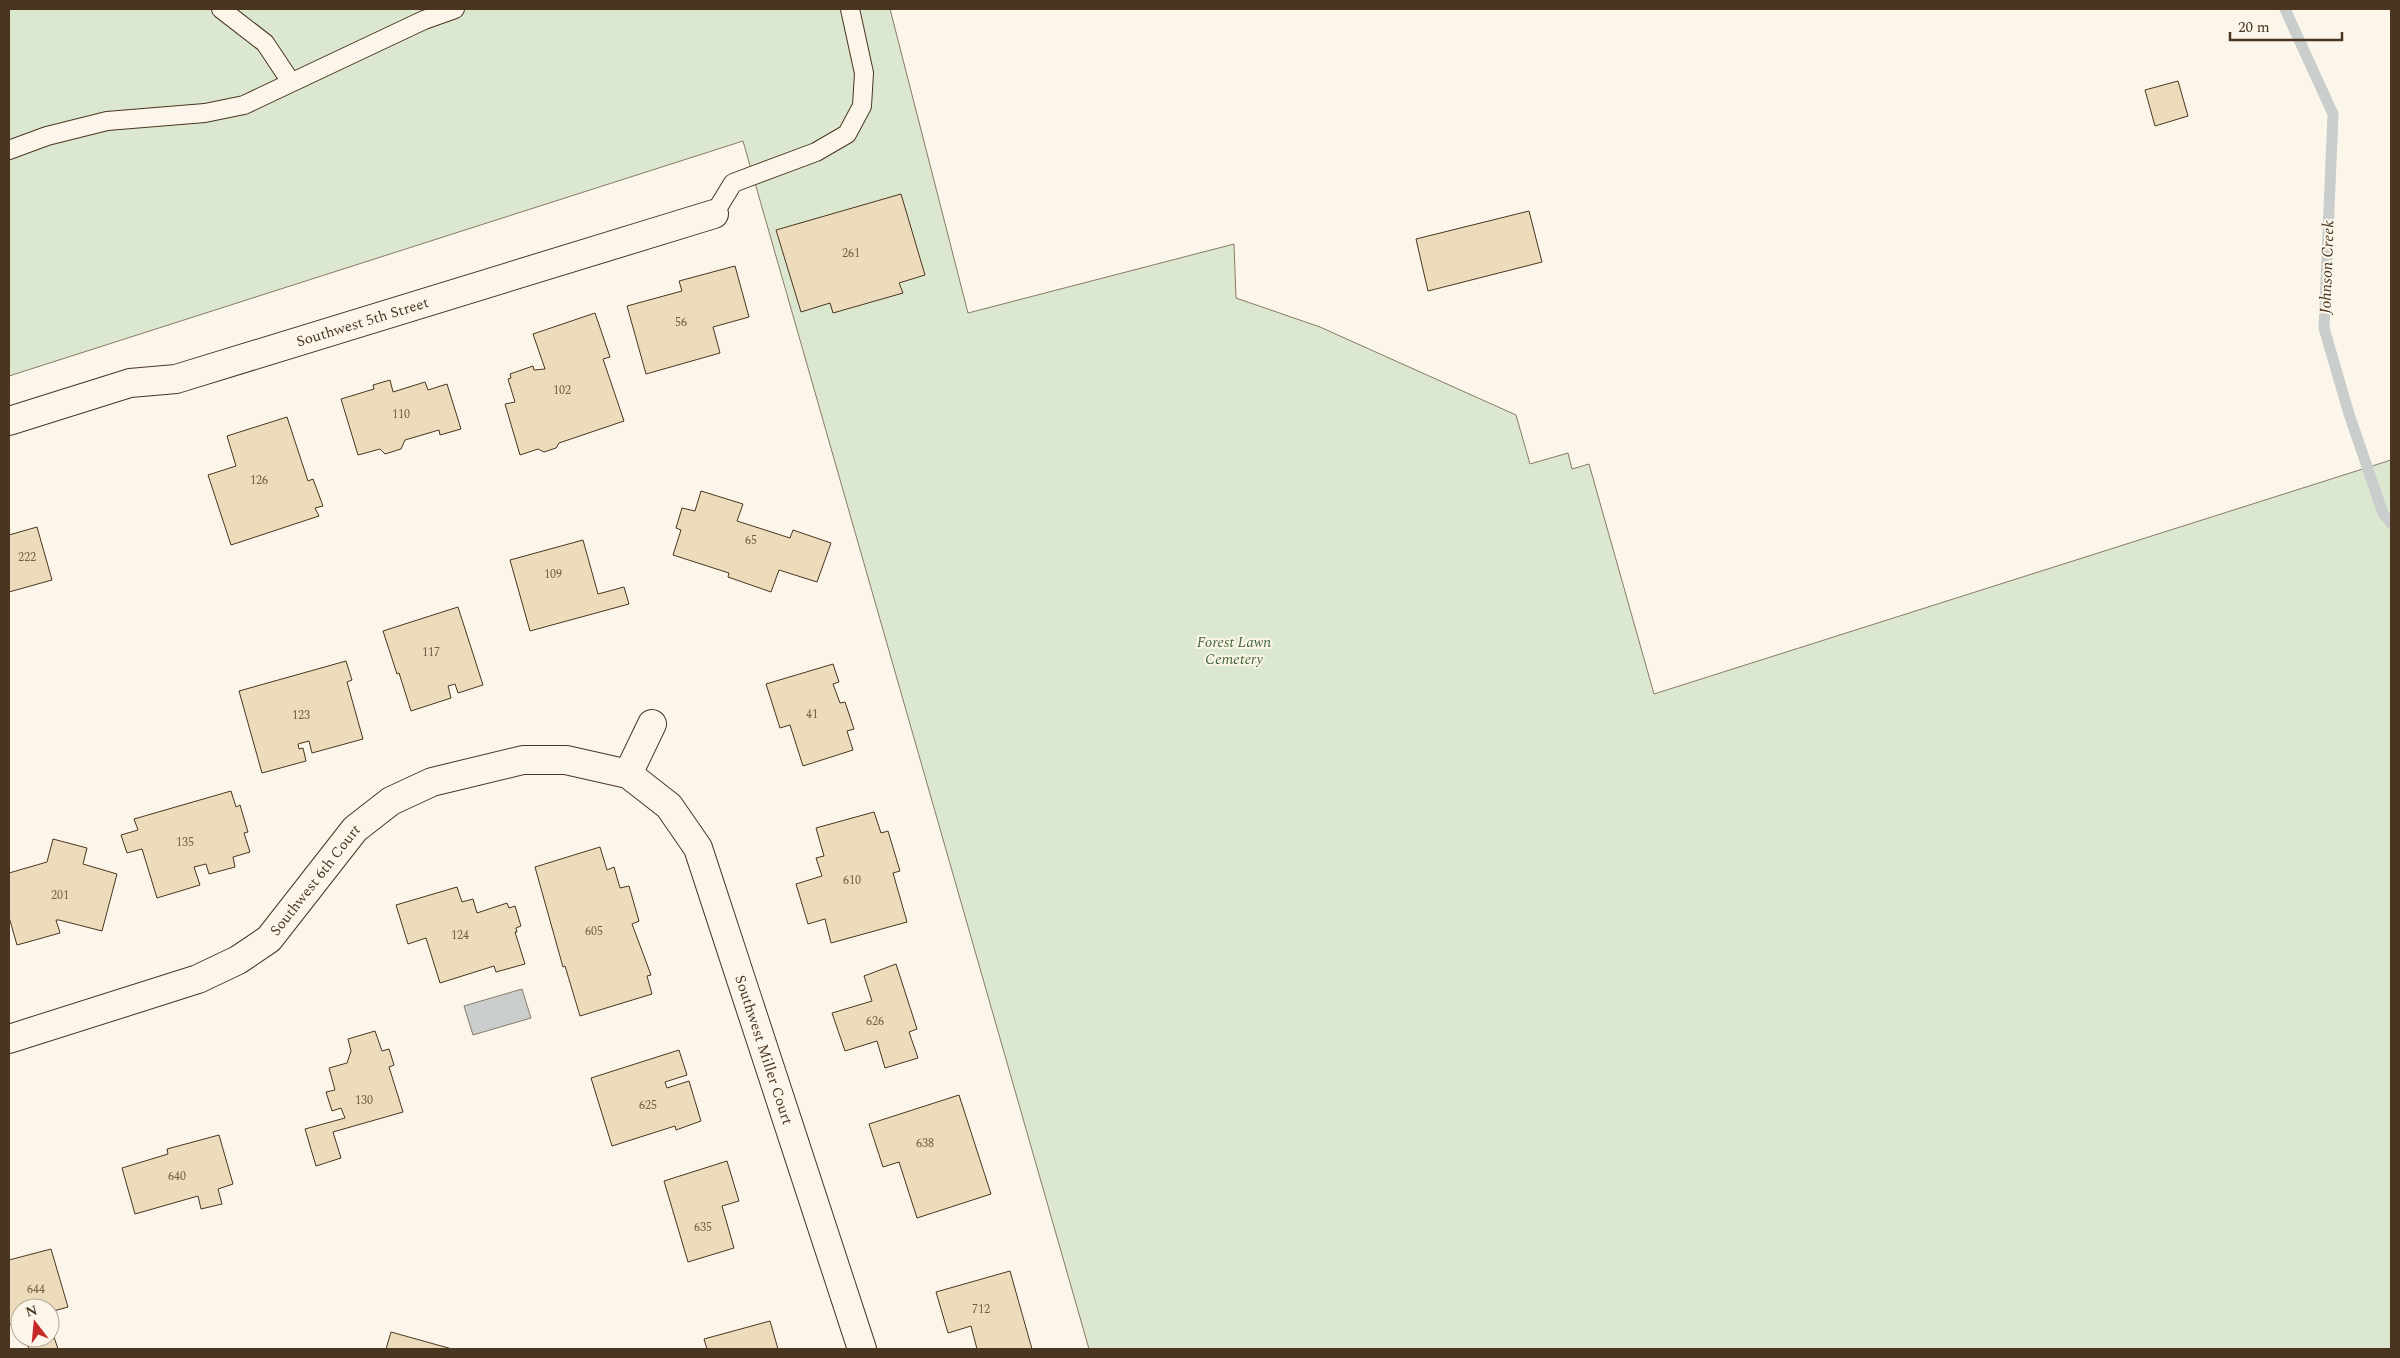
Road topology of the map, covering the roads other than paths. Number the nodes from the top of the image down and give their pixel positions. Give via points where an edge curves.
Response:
1 (221, 9) edge
2 (455, 9) edge
3 (850, 9) edge
4 (291, 82) junction
5 (9, 150) edge
6 (714, 214) joint
7 (9, 421) edge
8 (652, 724) dead end
9 (628, 774) junction
10 (9, 1039) edge
11 (862, 1349) edge

1 - 4 lane via 265,42
2 - 4 lane via 424,20
3 - 6 lane via 864,73 862,106 847,134 816,152 733,183
4 - 5 lane via 244,105 205,113 106,121 47,136
6 - 7 street, Southwest 5th Street via 176,379 130,383
8 - 9 street
9 - 10 street, Southwest 6th Court via 566,760 524,760 432,782 391,802 354,830 269,939 238,960 198,979
9 - 11 street, Southwest Miller Court via 669,806 698,848

